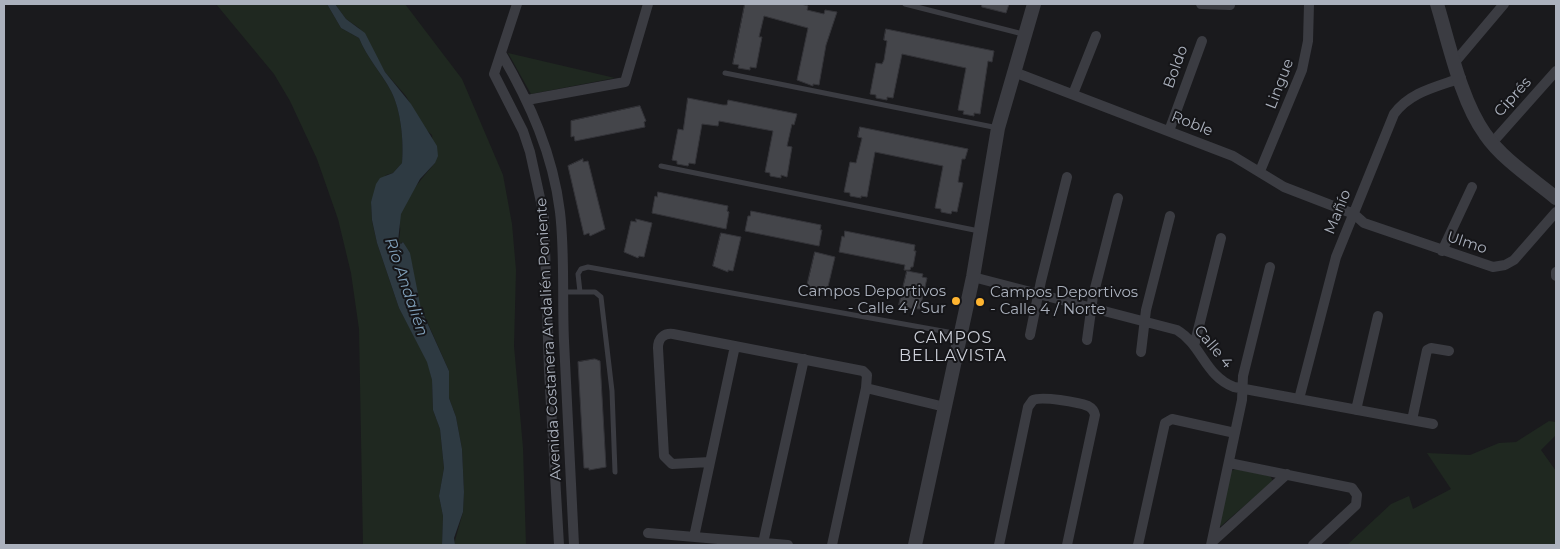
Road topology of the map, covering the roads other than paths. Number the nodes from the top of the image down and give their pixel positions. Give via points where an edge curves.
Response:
1 (517, 4) edge
2 (648, 4) edge
3 (905, 4) edge
4 (1034, 4) edge
5 (1201, 4) edge
6 (1309, 4) edge
7 (1437, 4) edge
8 (1504, 4) edge
9 (1218, 5) edge
10 (1230, 6) dead end
11 (1025, 34) junction
12 (1096, 36) dead end
13 (1202, 41) dead end
14 (501, 53) junction
15 (1455, 62) junction
16 (1556, 71) edge
17 (1014, 72) junction
18 (725, 73) dead end
19 (1461, 78) junction
20 (1073, 94) junction
21 (526, 100) junction
22 (998, 128) junction
23 (1169, 131) junction
24 (1492, 143) junction
25 (661, 166) dead end
26 (1260, 171) junction
27 (1067, 177) dead end
28 (1472, 187) dead end
29 (1118, 198) dead end
30 (1556, 198) edge
31 (1556, 212) edge
32 (1354, 214) junction
33 (1170, 216) dead end
34 (980, 231) junction
35 (1221, 238) dead end
36 (1442, 250) junction
37 (1270, 267) dead end
38 (1556, 272) edge
39 (1556, 276) edge
40 (973, 277) junction
41 (562, 292) junction
42 (580, 292) junction
43 (1039, 294) junction
44 (1092, 307) junction
45 (1378, 316) dead end
46 (1146, 321) junction
47 (960, 334) junction
48 (1030, 335) dead end
49 (1087, 340) dead end
50 (735, 346) junction
51 (1194, 346) junction
52 (1449, 351) dead end
53 (1140, 352) dead end
54 (804, 359) junction
55 (866, 388) junction
56 (1243, 388) junction
57 (1298, 399) junction
58 (945, 407) junction
59 (1356, 410) junction
60 (1412, 420) junction
61 (1433, 424) dead end
62 (1235, 433) junction
63 (710, 462) junction
64 (1229, 463) junction
65 (614, 472) dead end
66 (1287, 474) junction
67 (648, 533) dead end
68 (694, 537) junction
69 (763, 543) junction
70 (1211, 544) edge
71 (559, 545) edge
72 (574, 545) edge
73 (788, 545) edge
74 (832, 545) edge
75 (915, 545) edge
76 (999, 545) edge
77 (1067, 545) edge
78 (1138, 545) edge
79 (1313, 545) edge

1 - 14 street
2 - 21 street via 625,82
3 - 11 lane
4 - 11 street
5 - 9 street
6 - 26 street, Lingue via 1308,41 1302,70
7 - 15 street
8 - 15 street
9 - 10 street
11 - 17 street
12 - 20 street
13 - 23 street, Boldo
14 - 21 street, Avenida Costanera Andalién Poniente
14 - 71 street, Avenida Costanera Andalién Poniente via 494,74 523,131 544,216
15 - 19 street
16 - 24 street, Ciprés
17 - 20 street, Roble
17 - 22 street
18 - 22 lane
19 - 24 street via 1470,107
19 - 32 street, Mañío via 1416,94 1399,108
20 - 23 street, Roble
21 - 41 street, Avenida Costanera Andalién Poniente via 546,148 557,191 562,234
22 - 34 street
23 - 26 street, Roble via 1233,156
24 - 30 street
25 - 34 lane
26 - 32 street, Roble via 1272,181 1300,194
27 - 43 street
28 - 36 street
29 - 44 street
31 - 36 street, Ulmo via 1505,266 1493,266
32 - 36 street, Ulmo via 1364,223
32 - 57 street, Mañío via 1328,281
33 - 46 street
34 - 40 street
35 - 51 street
37 - 56 street
38 - 39 street
40 - 43 street, Calle 4
40 - 47 street
41 - 42 lane
41 - 72 street, Avenida Costanera Andalién Poniente
42 - 47 lane via 578,274 588,267
42 - 65 lane via 598,293 603,302 612,392
43 - 44 street, Calle 4
43 - 48 street
44 - 46 street, Calle 4
44 - 49 street
45 - 59 street
46 - 51 street, Calle 4 via 1177,330
46 - 53 street
47 - 58 street
50 - 54 street
50 - 63 street
50 - 63 street via 669,334 658,344 665,460 672,464
51 - 56 street, Calle 4 via 1214,376
52 - 60 street via 1427,350
54 - 55 street via 860,369 867,375
54 - 69 street
55 - 58 street
55 - 74 street
56 - 57 street, Calle 4
56 - 62 street
57 - 59 street, Calle 4
58 - 75 street
59 - 60 street, Calle 4
60 - 61 street, Calle 4
62 - 64 street
62 - 78 street via 1172,419 1165,423
63 - 68 street
64 - 66 street
64 - 70 street
66 - 70 street
66 - 79 street via 1348,485 1357,495 1354,509
67 - 68 street
68 - 69 street
69 - 73 street
76 - 77 street via 1028,407 1033,400 1042,398 1086,405 1093,409 1095,415

